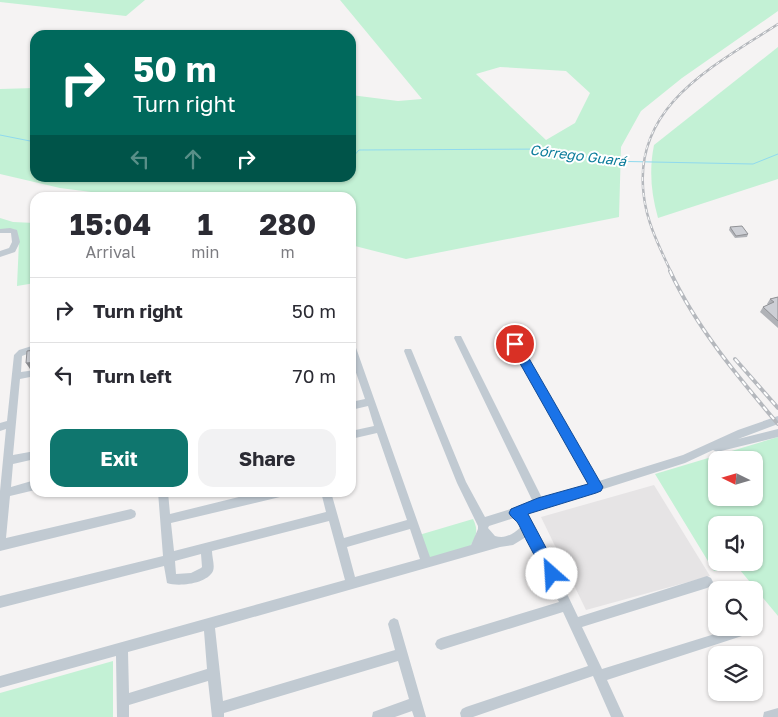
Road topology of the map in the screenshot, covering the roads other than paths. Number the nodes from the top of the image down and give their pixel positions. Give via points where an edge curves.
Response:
1 (0, 231) edge
2 (0, 254) edge
3 (506, 328) dead end
4 (458, 338) dead end
5 (30, 350) edge
6 (408, 351) dead end
7 (356, 368) edge
8 (30, 374) edge
9 (16, 376) junction
10 (370, 402) junction
11 (356, 405) edge
12 (778, 420) edge
13 (12, 424) junction
14 (0, 427) edge
15 (381, 428) junction
16 (778, 432) edge
17 (356, 433) edge
18 (698, 453) junction
19 (30, 456) edge
20 (7, 460) junction
21 (3, 480) edge
22 (30, 486) edge
23 (596, 487) junction
24 (4, 493) junction
25 (164, 497) edge
26 (242, 497) edge
27 (327, 497) edge
28 (538, 504) junction
29 (516, 513) junction
30 (130, 514) dead end
31 (332, 515) junction
32 (165, 520) junction
33 (413, 523) junction
34 (483, 528) junction
35 (527, 529) junction
36 (1, 530) edge
37 (340, 544) junction
38 (498, 544) junction
39 (0, 545) edge
40 (206, 547) junction
41 (475, 549) junction
42 (168, 559) junction
43 (427, 563) junction
44 (707, 582) dead end
45 (351, 583) junction
46 (0, 602) edge
47 (567, 605) junction
48 (209, 623) junction
49 (576, 623) junction
50 (394, 624) dead end
51 (724, 636) edge
52 (441, 644) dead end
53 (122, 648) junction
54 (403, 654) junction
55 (214, 673) junction
56 (598, 673) junction
57 (0, 682) edge
58 (122, 701) junction
59 (416, 703) junction
60 (218, 713) edge
61 (466, 713) dead end
62 (778, 714) edge
63 (123, 717) edge
64 (378, 717) edge
65 (420, 717) edge
66 (618, 717) edge
67 (769, 717) edge

1 - 2 street via 12,230 16,242 12,250
3 - 23 street
4 - 28 street
5 - 9 street via 18,355
6 - 34 street
7 - 10 street
8 - 9 street
9 - 13 street
10 - 11 street
10 - 15 street
12 - 18 street
13 - 14 street
13 - 20 street
15 - 17 street
15 - 33 street
16 - 18 street
18 - 23 street
19 - 20 street
20 - 21 street
21 - 24 street
22 - 24 street
23 - 28 street
24 - 36 street
25 - 32 street
26 - 32 street
27 - 31 street
28 - 29 street
29 - 34 street via 487,520
29 - 35 street via 525,520
30 - 39 street
31 - 37 street
31 - 40 street
32 - 42 street
33 - 37 street
33 - 43 street
34 - 38 street via 489,539
34 - 41 street
35 - 38 street via 517,538
35 - 47 street
36 - 39 street
37 - 45 street
38 - 41 street
40 - 42 street
40 - 42 street via 208,566 202,575 174,580 170,577
41 - 43 street
42 - 46 street
43 - 45 street
44 - 49 street
45 - 48 street
47 - 49 street
47 - 52 street
48 - 53 street
48 - 55 street
49 - 56 street
50 - 54 street
51 - 56 street
53 - 57 street
53 - 58 street
54 - 59 street
54 - 60 street
55 - 58 street
55 - 60 street
56 - 61 street
56 - 66 street
58 - 63 street
59 - 64 street
59 - 65 street
62 - 67 street

